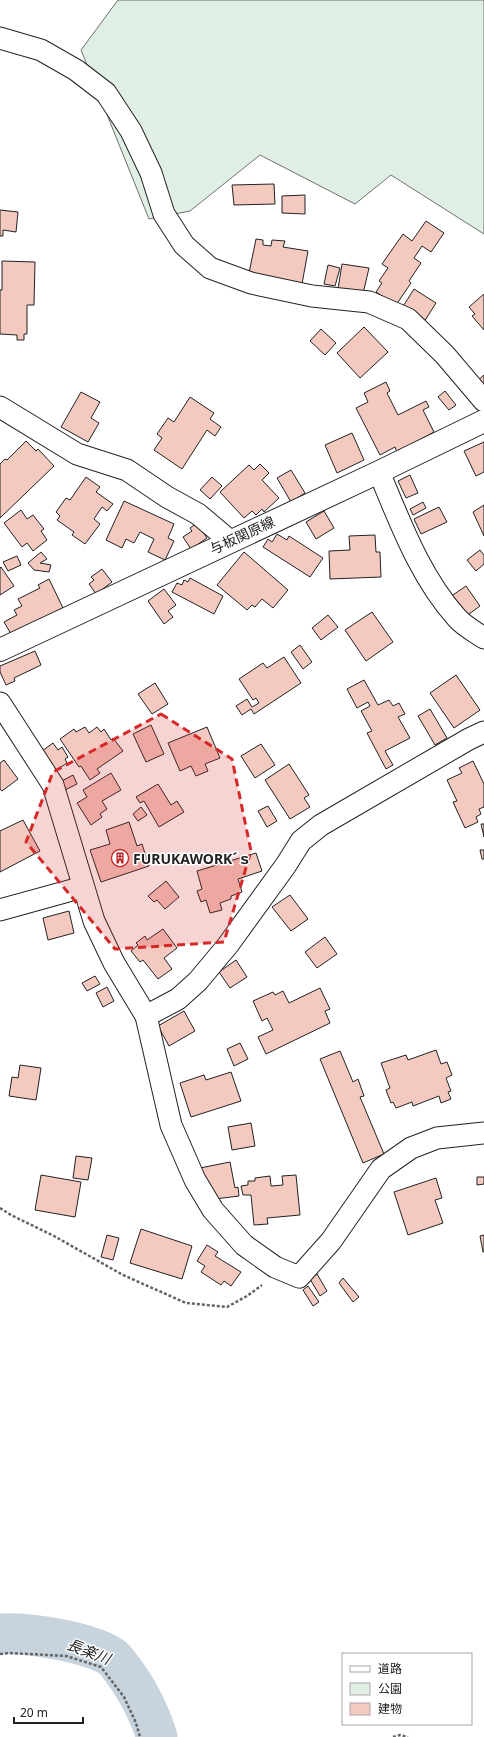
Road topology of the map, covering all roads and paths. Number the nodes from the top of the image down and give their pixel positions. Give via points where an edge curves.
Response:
1 (0, 38) edge
2 (484, 401) edge
3 (0, 407) edge
4 (484, 421) edge
5 (379, 472) junction
6 (230, 541) junction
7 (484, 638) edge
8 (0, 650) edge
9 (0, 703) edge
10 (484, 732) edge
11 (83, 886) junction
12 (0, 910) edge
13 (146, 1016) junction
14 (484, 1132) edge
15 (0, 1208) edge
16 (275, 1267) junction
17 (0, 1654) edge
18 (140, 1737) edge
19 (393, 1737) edge
20 (408, 1737) edge

1 - 2 street via 41,50 76,70 106,93 131,131 164,214 184,245 210,268 251,282 312,296 369,302 408,318 445,355
3 - 6 street via 77,454 126,470 198,514
4 - 5 main road, 与板関原線
5 - 6 main road, 与板関原線
5 - 7 street via 405,534 439,594 458,619
6 - 8 main road, 与板関原線
9 - 11 street via 53,785
10 - 13 street via 321,825 301,841 228,945 198,981 178,998
11 - 12 street
11 - 13 street via 94,921
13 - 16 street via 171,1125 195,1180 213,1210 244,1245
14 - 16 street via 438,1138 412,1148 381,1169 331,1241 299,1277
15 - 16 path via 123,1275 186,1303 227,1306 264,1284
17 - 18 path via 66,1656 101,1668 124,1697
19 - 20 path

